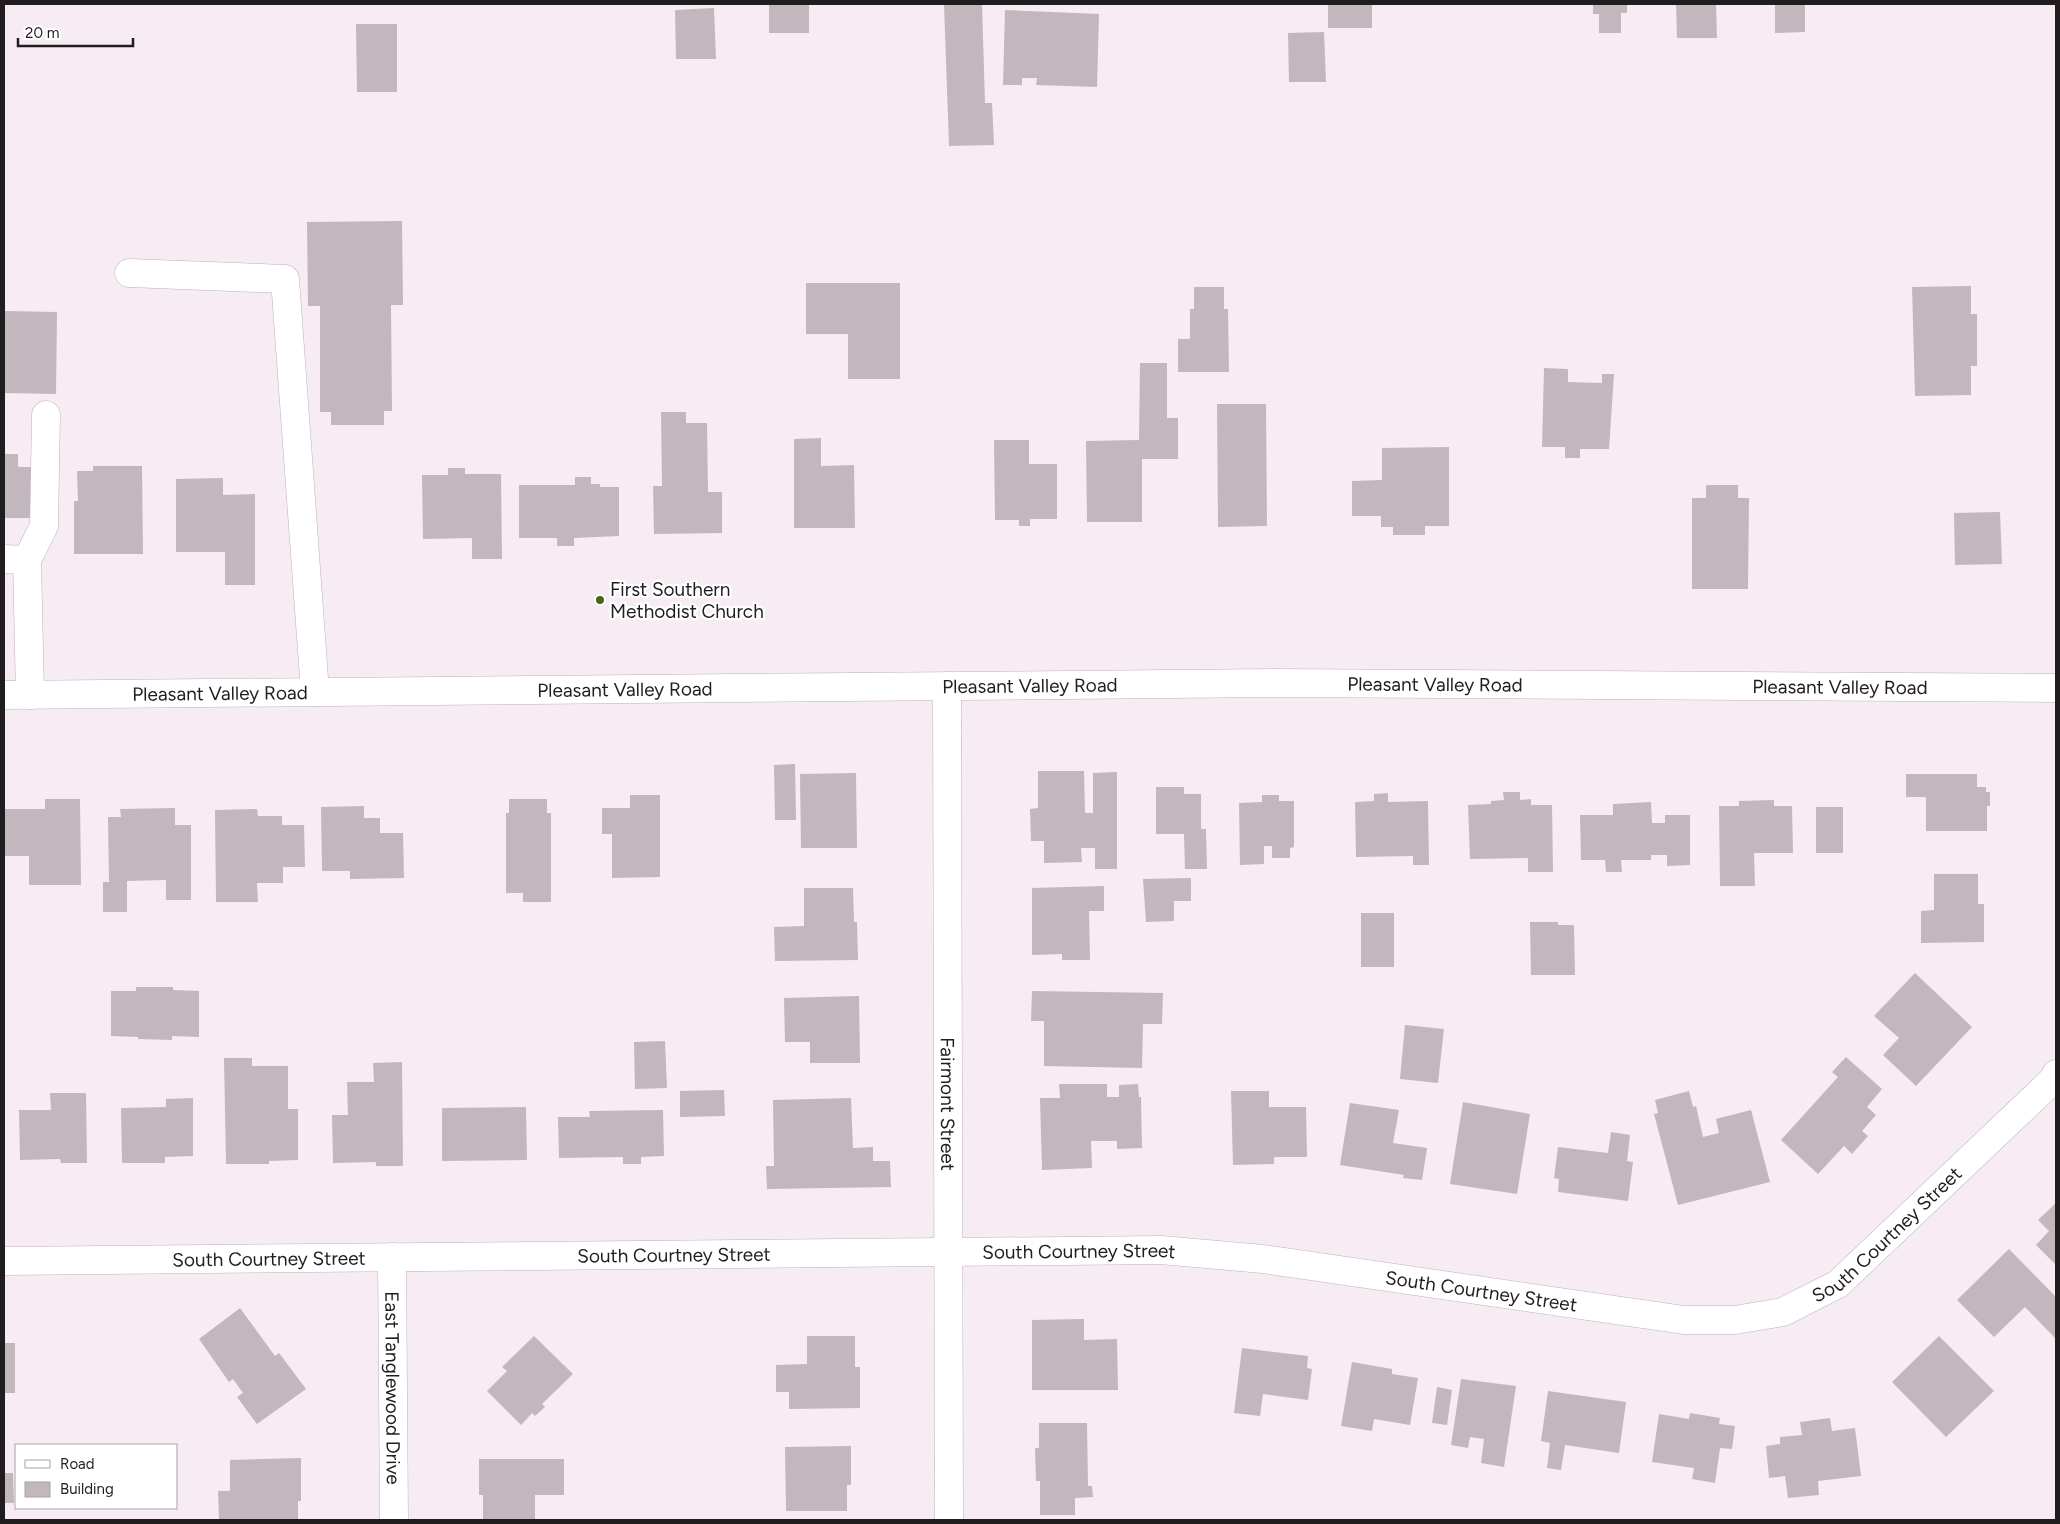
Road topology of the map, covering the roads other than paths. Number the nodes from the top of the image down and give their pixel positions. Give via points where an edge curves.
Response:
1 (129, 273) dead end
2 (46, 415) dead end
3 (15, 560) edge
4 (947, 686) junction
5 (2056, 688) edge
6 (315, 692) junction
7 (17, 695) edge
8 (2056, 1074) edge
9 (947, 1252) junction
10 (392, 1257) junction
11 (4, 1261) edge
12 (394, 1520) edge
13 (948, 1520) edge

1 - 6 street via 286,279
2 - 3 street via 44,526
3 - 7 street
4 - 5 street, Pleasant Valley Road via 1286,683
4 - 6 street, Pleasant Valley Road
4 - 9 street, Fairmont Street
6 - 7 street, Pleasant Valley Road
8 - 9 street, South Courtney Street via 1838,1284 1774,1314 1735,1320 1684,1320 1263,1259 1160,1250
9 - 10 street, South Courtney Street
9 - 13 street, Fairmont Street
10 - 11 street, South Courtney Street
10 - 12 street, East Tanglewood Drive

